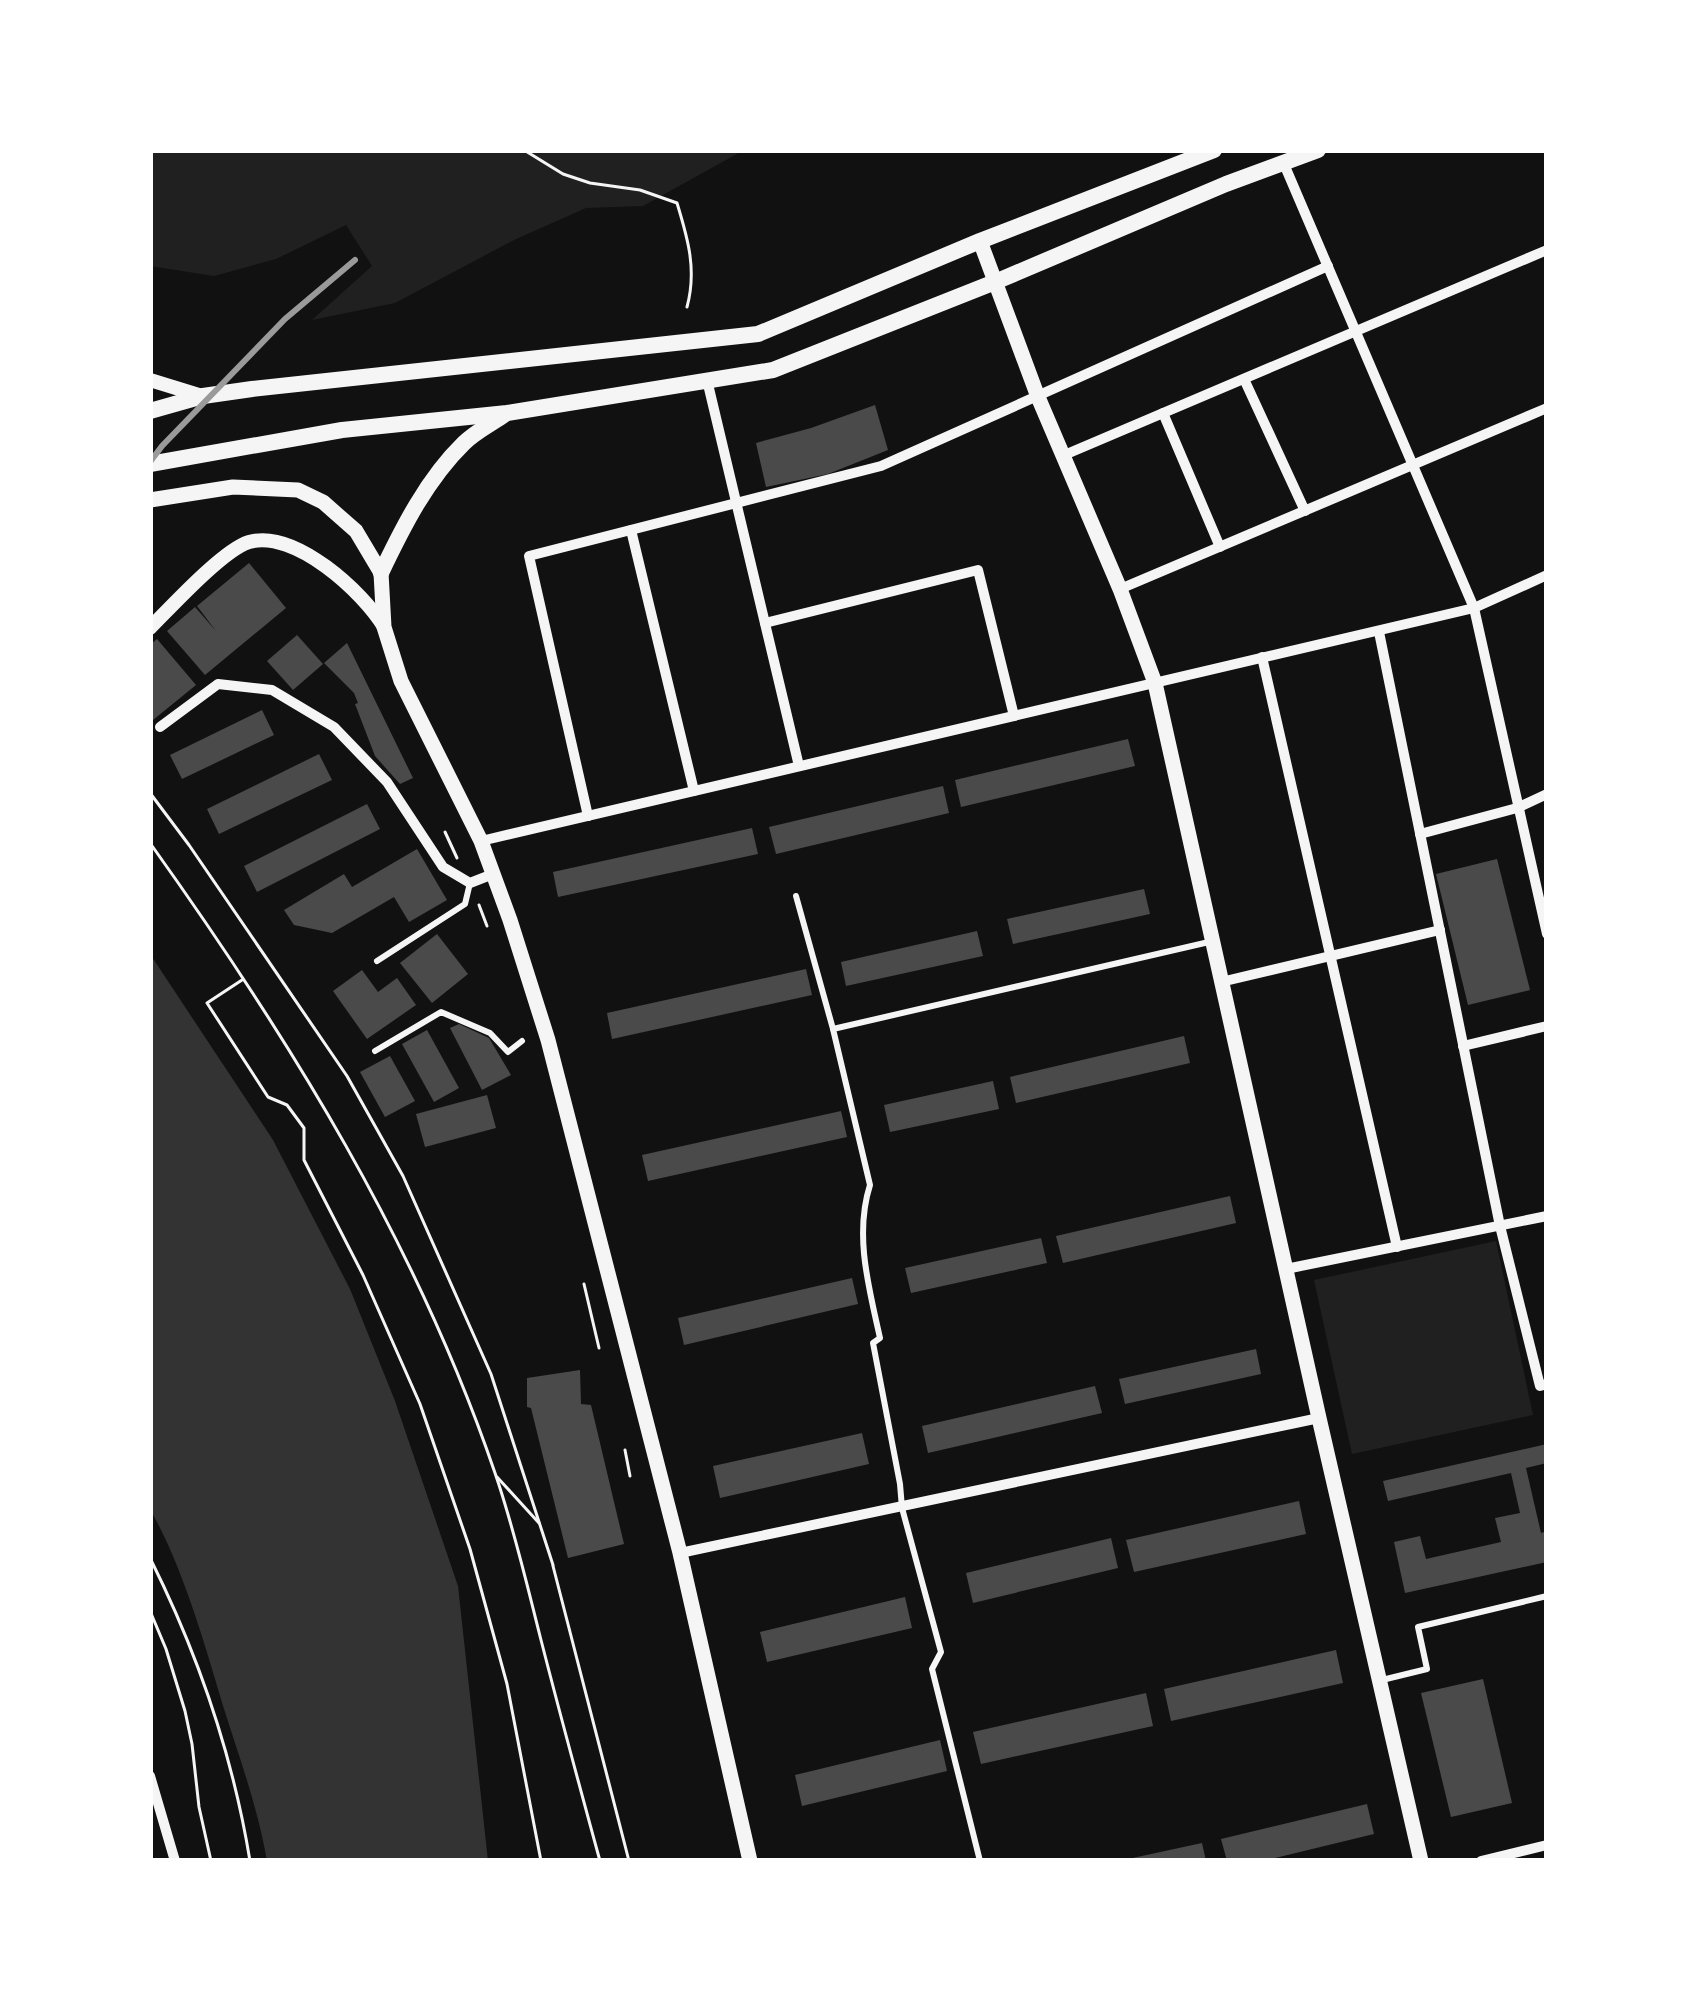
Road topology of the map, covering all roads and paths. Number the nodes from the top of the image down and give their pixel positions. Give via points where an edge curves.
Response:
1 (524, 150) edge
2 (1214, 150) edge
3 (1318, 150) edge
4 (1284, 164) junction
5 (980, 241) junction
6 (1547, 250) edge
7 (1328, 266) junction
8 (994, 282) junction
9 (687, 307) dead end
10 (1355, 331) junction
11 (1244, 379) junction
12 (707, 380) junction
13 (155, 382) edge
14 (202, 396) junction
15 (1038, 397) junction
16 (1547, 408) edge
17 (150, 411) edge
18 (507, 413) junction
19 (1163, 413) junction
20 (1062, 456) junction
21 (150, 464) edge
22 (1413, 465) junction
23 (150, 500) edge
24 (737, 503) junction
25 (1305, 511) junction
26 (631, 530) junction
27 (1220, 547) junction
28 (381, 573) junction
29 (1547, 574) edge
30 (1120, 590) junction
31 (1474, 608) junction
32 (765, 623) junction
33 (150, 628) edge
34 (383, 628) junction
35 (1379, 632) junction
36 (1262, 657) junction
37 (1155, 683) junction
38 (1014, 716) junction
39 (160, 727) dead end
40 (799, 766) junction
41 (694, 791) junction
42 (150, 793) edge
43 (1547, 794) edge
44 (1517, 808) junction
45 (588, 816) junction
46 (1420, 834) junction
47 (481, 841) junction
48 (150, 843) edge
49 (493, 874) junction
50 (470, 883) junction
51 (796, 896) dead end
52 (1440, 930) junction
53 (1547, 934) edge
54 (1212, 941) junction
55 (1331, 956) junction
56 (376, 961) dead end
57 (244, 979) junction
58 (1221, 982) junction
59 (1547, 1026) edge
60 (833, 1029) junction
61 (522, 1041) dead end
62 (1463, 1046) junction
63 (375, 1051) dead end
64 (1547, 1216) edge
65 (1500, 1226) junction
66 (1397, 1246) junction
67 (1286, 1269) junction
68 (584, 1284) dead end
69 (599, 1348) dead end
70 (1544, 1385) edge
71 (1319, 1418) junction
72 (625, 1450) dead end
73 (496, 1476) junction
74 (630, 1476) dead end
75 (902, 1508) junction
76 (680, 1553) junction
77 (150, 1558) edge
78 (553, 1565) junction
79 (1547, 1596) edge
80 (150, 1611) edge
81 (1378, 1681) junction
82 (150, 1776) edge
83 (1547, 1846) edge
84 (1527, 1855) edge
85 (176, 1861) edge
86 (212, 1861) edge
87 (250, 1861) edge
88 (541, 1861) edge
89 (600, 1861) edge
90 (629, 1861) edge
91 (750, 1861) edge
92 (980, 1861) edge
93 (1421, 1861) edge
94 (1481, 1861) edge

1 - 9 path via 590,184 676,203 692,250
2 - 5 main road
3 - 4 main road
4 - 7 street
4 - 8 main road
5 - 8 main road
5 - 14 main road via 758,334
6 - 10 street
7 - 10 street
7 - 15 street
8 - 12 main road via 772,370
8 - 15 main road
10 - 11 street
10 - 22 street
11 - 19 street
11 - 25 street
12 - 18 main road
12 - 24 street
13 - 14 street
14 - 17 main road
15 - 20 main road
15 - 24 street via 881,466
16 - 22 street
18 - 21 main road via 342,430
18 - 28 main road via 466,442 429,484
19 - 20 street
19 - 27 street
20 - 30 main road
22 - 25 street
22 - 31 street
23 - 28 main road via 233,487 298,490 356,531
24 - 26 street
24 - 32 street
25 - 27 street
26 - 41 street
26 - 45 street via 530,556
27 - 30 street
28 - 34 main road
29 - 31 street
30 - 37 main road
31 - 35 street
31 - 44 street
32 - 38 street via 978,571
32 - 40 street
33 - 34 street via 231,552 271,542 329,568
34 - 47 main road
35 - 36 street
35 - 46 street
36 - 37 street
36 - 55 street
37 - 38 street
37 - 54 main road
38 - 40 street
39 - 50 street via 218,685 272,690 334,727 387,782 443,867
40 - 41 street
41 - 45 street
42 - 78 path via 336,1060 403,1176 491,1374
43 - 44 street
44 - 46 street
44 - 53 street
45 - 47 street
46 - 52 street
47 - 49 main road
48 - 57 path
49 - 50 street
49 - 76 main road via 548,1040
50 - 56 lane via 465,904
51 - 60 lane
52 - 55 street
52 - 62 street
54 - 58 main road
54 - 60 lane
55 - 58 street
55 - 66 street
57 - 73 path via 406,1257
57 - 88 path via 207,1003 268,1097 304,1128 304,1160 420,1404 507,1684
58 - 67 main road
59 - 62 street
60 - 75 lane via 870,1185 862,1209 866,1280
61 - 63 lane via 508,1052 490,1033 442,1012
62 - 65 street
64 - 65 street
65 - 66 street
65 - 70 street
66 - 67 street
67 - 71 main road
68 - 69 path
71 - 75 street
71 - 81 main road
72 - 74 path
73 - 78 path via 538,1521
73 - 89 path
75 - 76 street
75 - 92 lane via 941,1652 932,1670
76 - 91 main road
77 - 87 path via 215,1718
78 - 90 path
79 - 81 lane via 1418,1627 1427,1669
80 - 86 path via 185,1711
81 - 93 main road
82 - 85 street
83 - 84 street
84 - 94 street

